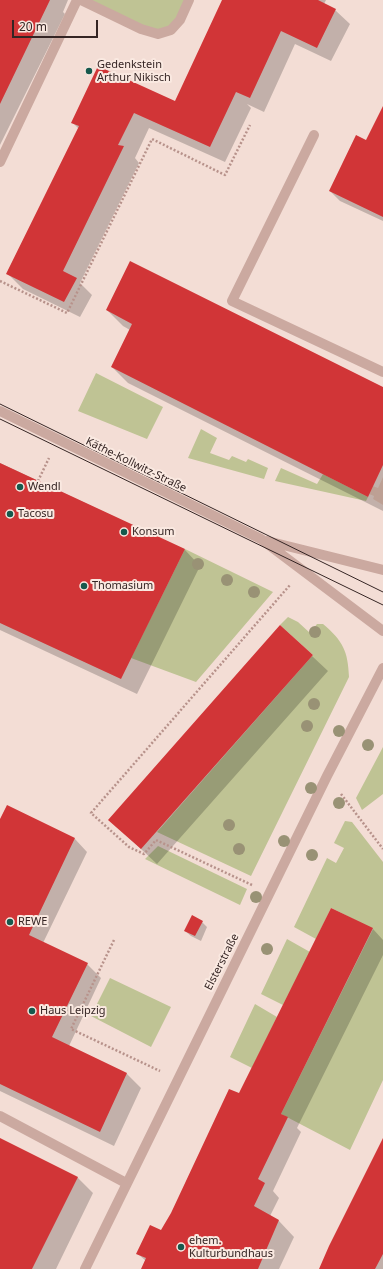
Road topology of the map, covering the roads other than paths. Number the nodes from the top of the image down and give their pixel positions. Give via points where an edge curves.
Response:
1 (77, 0) edge
2 (81, 0) edge
3 (189, 0) edge
4 (314, 135) dead end
5 (0, 162) edge
6 (383, 372) edge
7 (0, 411) edge
8 (261, 539) junction
9 (383, 570) edge
10 (383, 631) edge
11 (383, 668) edge
12 (0, 1116) edge
13 (126, 1184) junction
14 (85, 1269) edge

1 - 5 street
2 - 3 street via 141,30 158,34 171,30 180,20
4 - 6 street via 232,301
7 - 8 street, Käthe-Kollwitz-Straße
8 - 9 street, Käthe-Kollwitz-Straße
8 - 10 street, Käthe-Kollwitz-Straße
11 - 13 street, Elsterstraße
12 - 13 street
13 - 14 street, Elsterstraße

